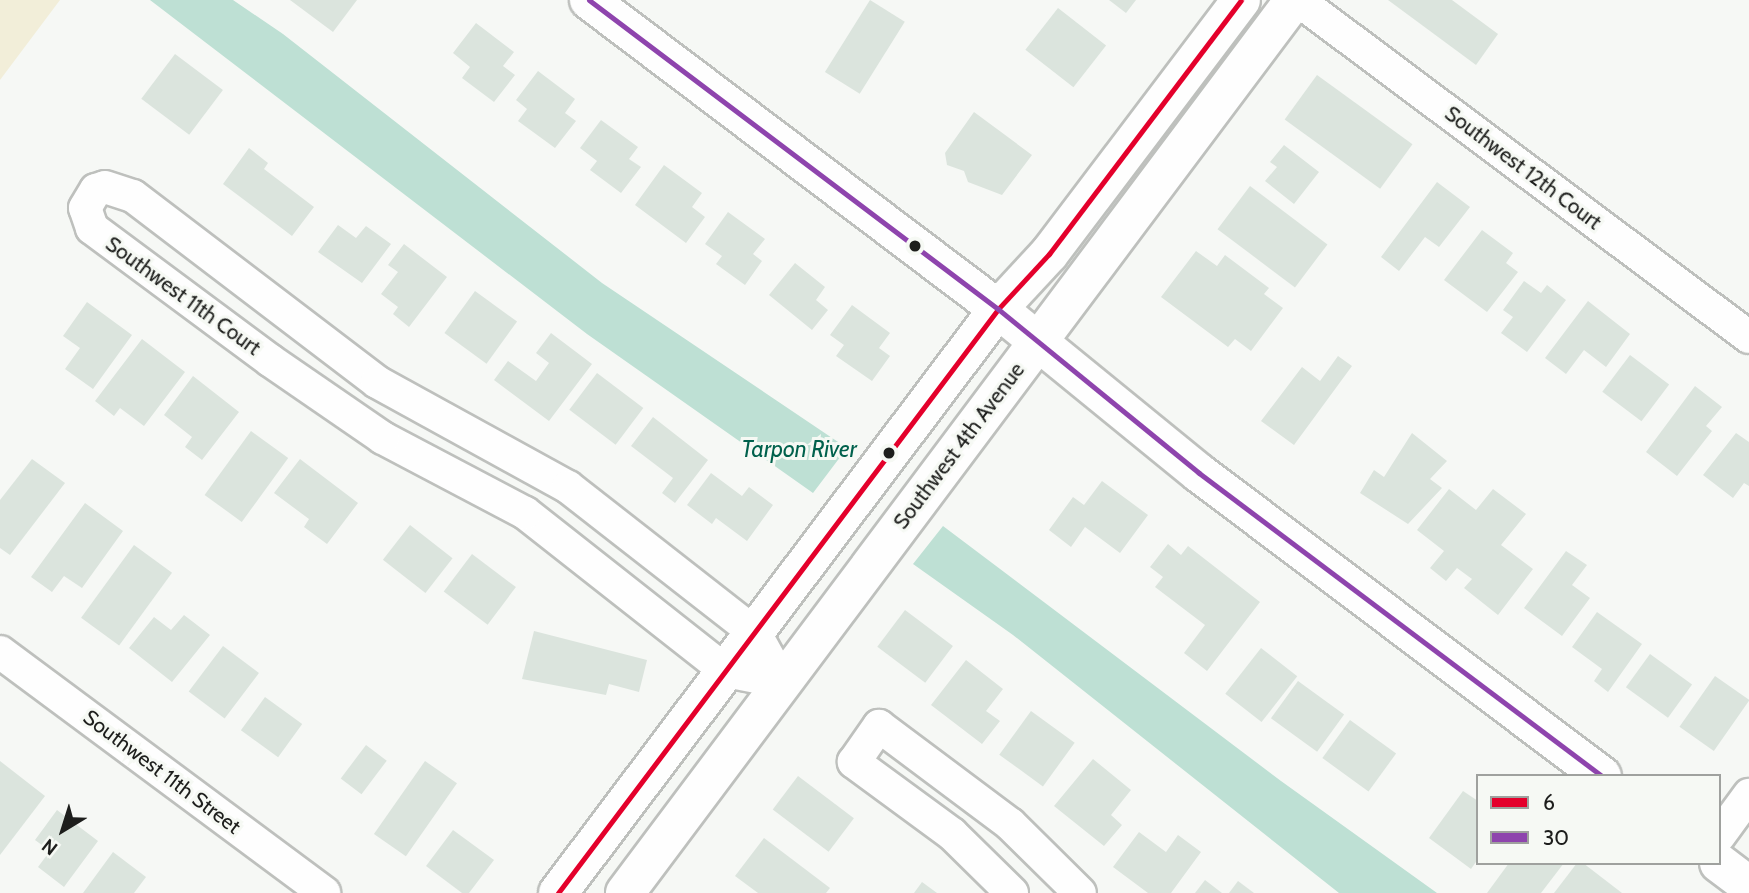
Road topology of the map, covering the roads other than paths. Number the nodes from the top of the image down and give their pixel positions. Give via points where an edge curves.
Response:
1 (589, 0) edge
2 (1241, 0) edge
3 (1296, 0) edge
4 (998, 309) junction
5 (1749, 337) edge
6 (1036, 342) junction
7 (755, 634) junction
8 (0, 652) edge
9 (726, 671) junction
10 (782, 682) junction
11 (1599, 774) edge
12 (1749, 795) edge
13 (1721, 833) edge
14 (1721, 865) edge
15 (1749, 886) edge
16 (324, 893) edge
17 (558, 893) edge
18 (625, 893) edge
19 (1012, 893) edge
20 (1080, 893) edge

1 - 4 main road
2 - 4 main road via 1049,254
3 - 5 street, Southwest 12th Court
3 - 6 main road, Southwest 4th Avenue
4 - 6 main road
4 - 7 main road
6 - 10 main road, Southwest 4th Avenue
6 - 11 main road via 1220,489
7 - 9 main road
7 - 9 street, Southwest 11th Court via 568,488 377,382 133,196 105,187 89,199 87,217 106,240 365,427 525,513
7 - 10 street, Southwest 11th Court
8 - 16 street, Southwest 11th Street
9 - 10 street, Southwest 11th Court
9 - 17 main road
10 - 18 main road, Southwest 4th Avenue
12 - 13 street
14 - 15 main road
19 - 20 street via 952,834 854,762 879,726 1010,824

